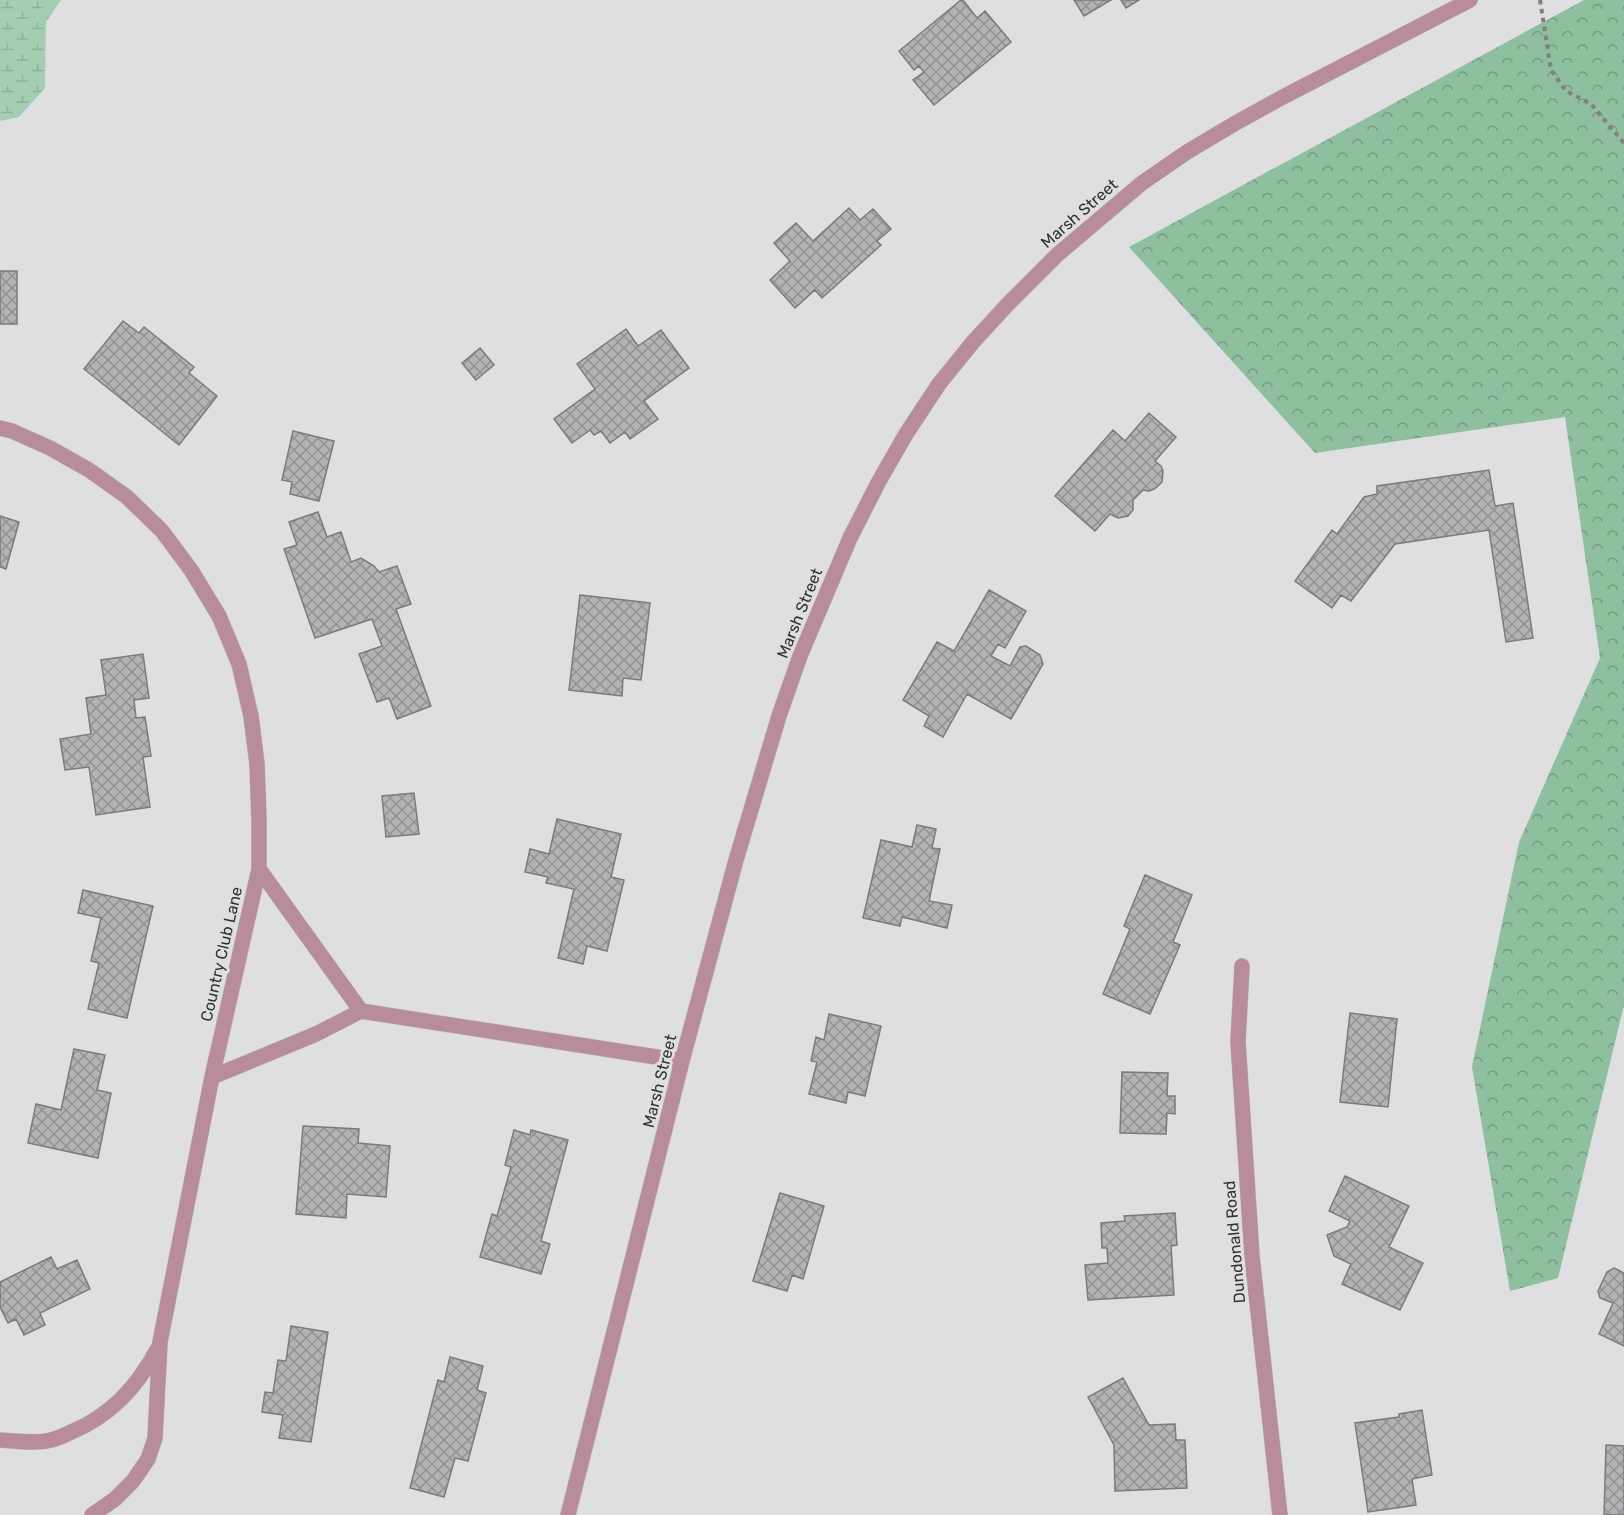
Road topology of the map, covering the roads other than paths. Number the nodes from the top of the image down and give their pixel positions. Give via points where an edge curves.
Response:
1 (1470, 0) edge
2 (0, 428) edge
3 (259, 868) junction
4 (1242, 966) dead end
5 (361, 1011) junction
6 (682, 1061) junction
7 (212, 1077) junction
8 (160, 1342) junction
9 (0, 1440) edge
10 (92, 1515) edge
11 (568, 1515) edge
12 (1280, 1515) edge

1 - 6 street, Marsh Street via 1272,103 1142,183 1057,255 973,342 939,384 878,483 800,656 736,860
2 - 3 street via 50,448 127,497 162,531 219,616 239,664 250,716 257,764
3 - 5 street, Country Club Lane
3 - 7 street, Country Club Lane
4 - 12 street, Dundonald Road via 1238,1042 1252,1256
5 - 6 street
5 - 7 street
6 - 11 street, Marsh Street
7 - 8 street, Country Club Lane
8 - 9 street, Country Club Lane via 145,1371 102,1416 52,1440
8 - 10 street, Country Club Lane via 155,1438 148,1459 134,1481

